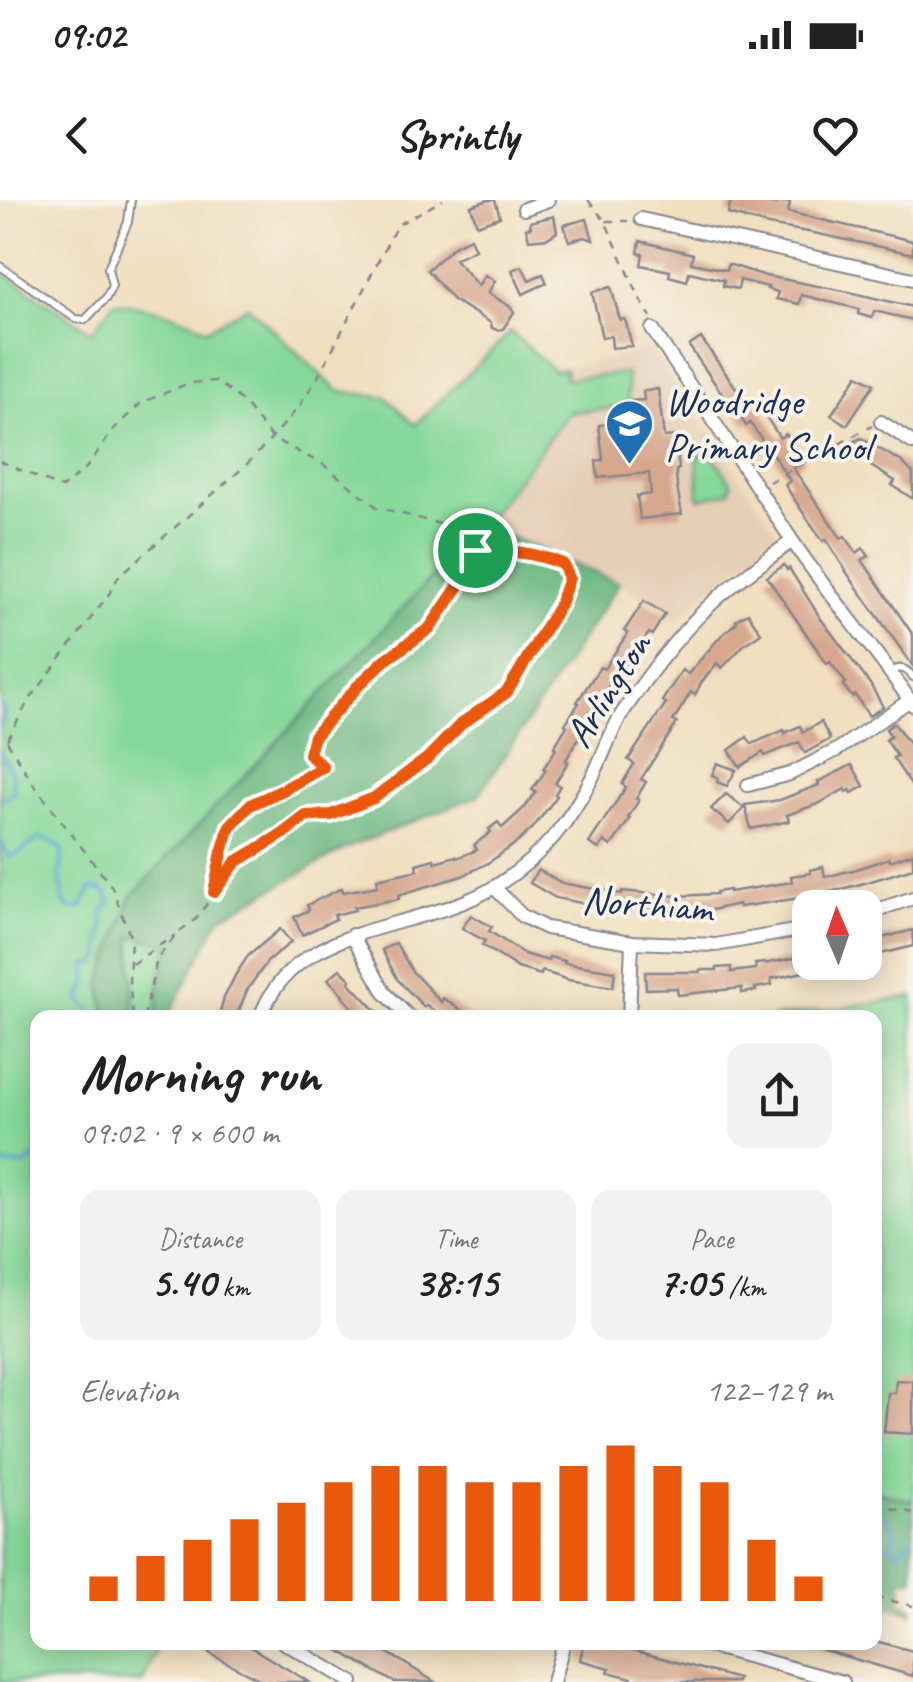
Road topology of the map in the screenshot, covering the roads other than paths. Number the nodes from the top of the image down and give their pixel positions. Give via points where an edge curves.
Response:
1 (130, 200) edge
2 (548, 200) edge
3 (524, 209) dead end
4 (641, 219) road end
5 (0, 266) edge
6 (913, 279) edge
7 (652, 329) road end
8 (880, 422) road end
9 (913, 443) edge
10 (792, 541) junction
11 (891, 672) junction
12 (913, 677) edge
13 (911, 702) edge
14 (748, 785) dead end
15 (494, 887) junction
16 (913, 898) edge
17 (882, 908) edge
18 (792, 931) edge
19 (352, 935) junction
20 (632, 942) junction
21 (263, 1010) edge
22 (402, 1010) edge
23 (629, 1010) edge
24 (297, 1650) edge
25 (562, 1650) edge
26 (725, 1650) edge
27 (352, 1682) edge
28 (553, 1682) edge
29 (843, 1682) edge

1 - 5 lane via 108,268 112,286 85,320
2 - 3 street
4 - 6 street
7 - 10 street
8 - 9 street
10 - 11 street
10 - 15 street, Arlington via 719,596 668,650 622,715 566,824
11 - 12 lane via 904,668
11 - 13 street
13 - 14 street via 790,774
15 - 19 street, Arlington via 439,911
15 - 20 street, Northiam via 522,916 546,928
16 - 17 street
18 - 20 street, Northiam via 716,944
19 - 21 street, Arlington via 306,958 280,981
19 - 22 street
20 - 23 street
24 - 27 street
25 - 28 street
26 - 29 street

